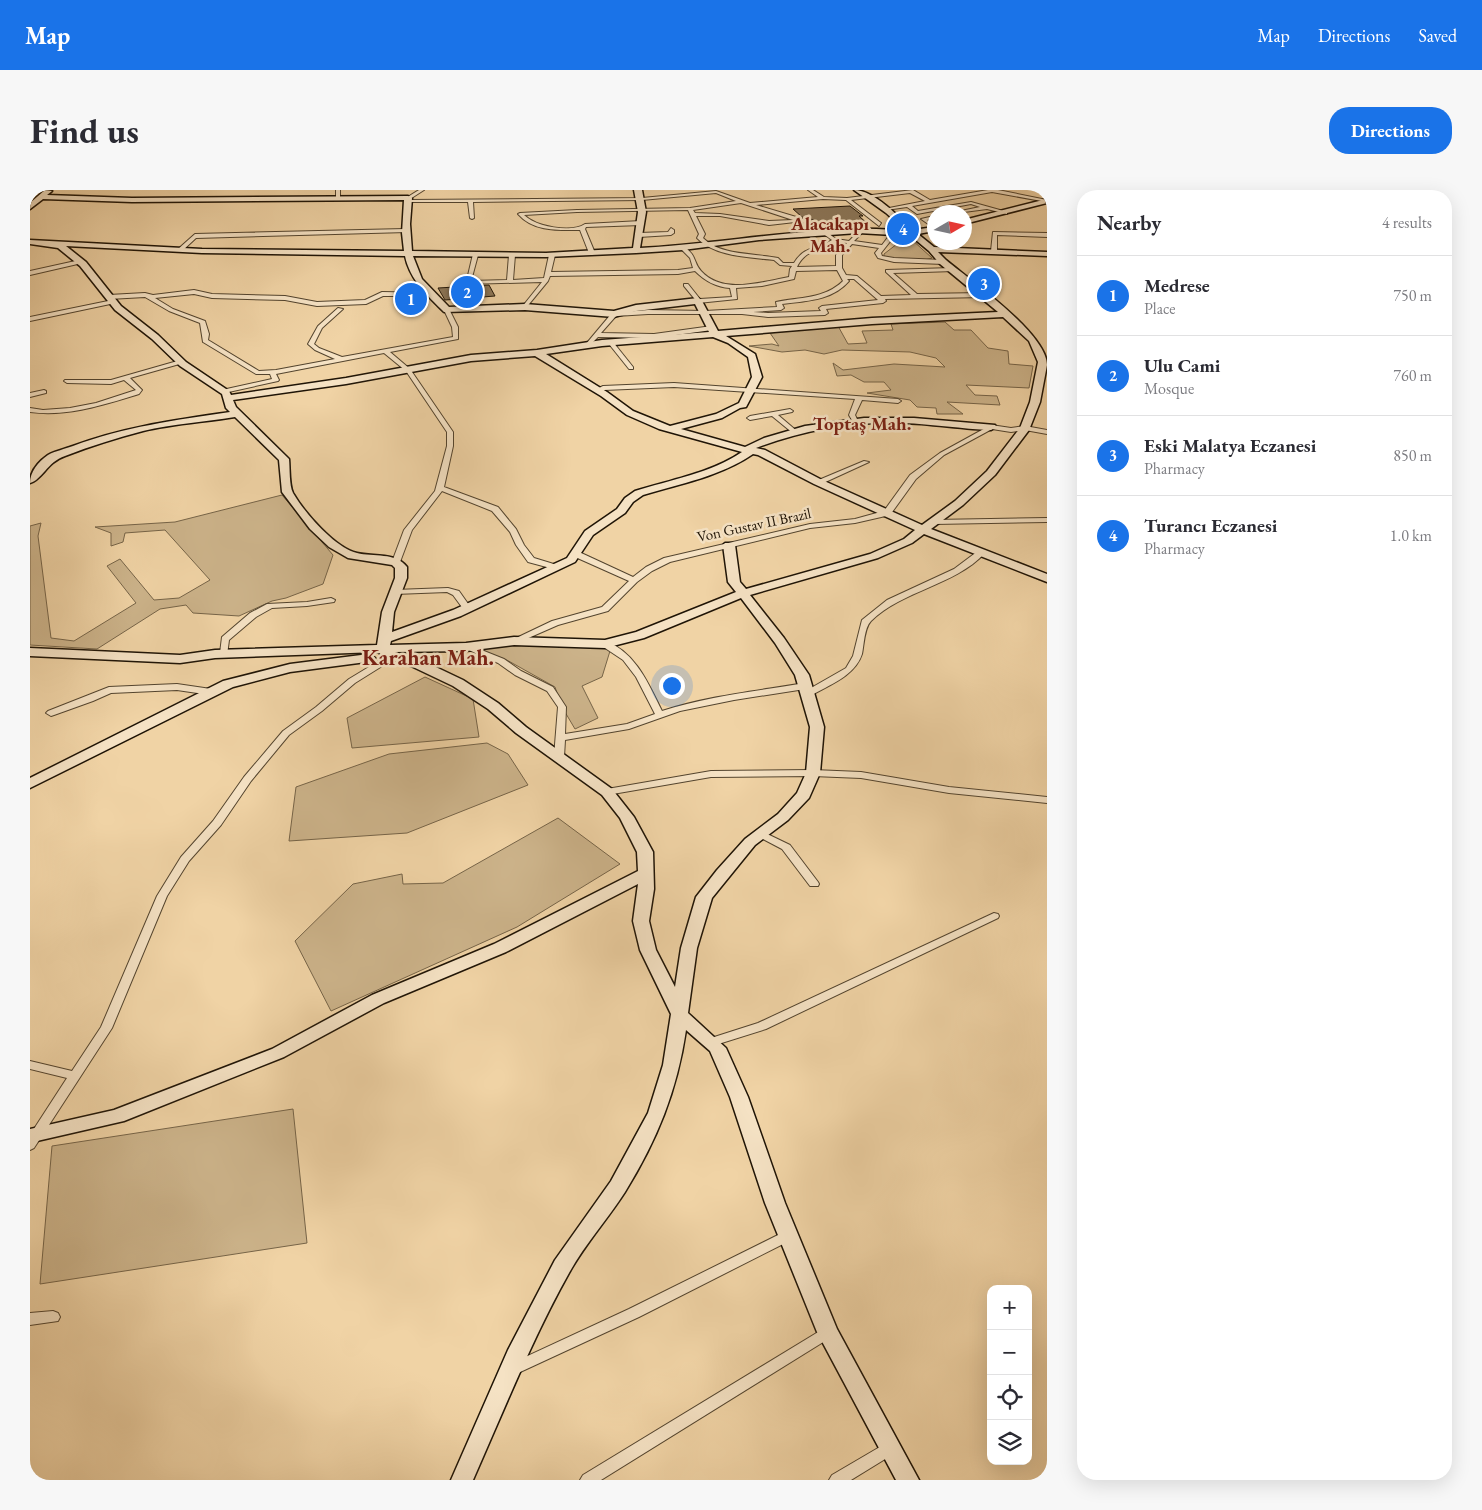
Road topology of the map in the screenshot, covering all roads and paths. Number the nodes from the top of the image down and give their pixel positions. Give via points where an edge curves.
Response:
1 (50, 190) edge
2 (422, 190) edge
3 (638, 190) edge
4 (710, 190) edge
5 (810, 190) edge
6 (911, 190) edge
7 (955, 190) edge
8 (994, 190) edge
9 (716, 192) junction
10 (338, 193) edge
11 (863, 193) edge
12 (40, 196) junction
13 (965, 196) junction
14 (823, 198) junction
15 (408, 199) junction
16 (642, 199) junction
17 (848, 199) junction
18 (575, 200) junction
19 (470, 201) junction
20 (1047, 201) edge
21 (740, 202) junction
22 (930, 202) junction
23 (748, 204) junction
24 (909, 206) junction
25 (30, 207) edge
26 (987, 207) junction
27 (516, 208) dead end
28 (643, 210) junction
29 (886, 210) junction
30 (972, 210) edge
31 (577, 211) junction
32 (691, 212) junction
33 (917, 212) junction
34 (520, 214) junction
35 (1005, 214) junction
36 (472, 218) dead end
37 (927, 218) edge
38 (922, 219) junction
39 (803, 220) junction
40 (972, 220) edge
41 (641, 223) junction
42 (927, 223) edge
43 (878, 224) dead end
44 (584, 228) junction
45 (927, 229) edge
46 (671, 230) dead end
47 (405, 231) junction
48 (861, 231) junction
49 (826, 233) junction
50 (894, 233) junction
51 (913, 234) junction
52 (639, 235) junction
53 (1047, 235) edge
54 (835, 240) junction
55 (30, 242) edge
56 (851, 242) junction
57 (52, 244) junction
58 (707, 245) junction
59 (927, 245) edge
60 (883, 247) junction
61 (683, 248) junction
62 (180, 250) junction
63 (933, 250) edge
64 (963, 250) edge
65 (636, 251) junction
66 (994, 251) junction
67 (592, 253) junction
68 (552, 254) junction
69 (1047, 254) edge
70 (409, 255) junction
71 (475, 255) junction
72 (512, 255) junction
73 (80, 262) junction
74 (942, 262) junction
75 (794, 267) junction
76 (839, 268) junction
77 (696, 269) junction
78 (952, 270) junction
79 (30, 273) edge
80 (548, 274) junction
81 (844, 277) junction
82 (546, 280) junction
83 (510, 282) junction
84 (686, 286) dead end
85 (733, 287) junction
86 (432, 294) junction
87 (145, 295) junction
88 (984, 295) junction
89 (916, 296) junction
90 (880, 298) junction
91 (111, 300) junction
92 (698, 301) junction
93 (525, 307) junction
94 (340, 309) dead end
95 (447, 310) junction
96 (705, 313) junction
97 (614, 314) junction
98 (1005, 314) junction
99 (30, 320) edge
100 (714, 331) junction
101 (597, 334) junction
102 (611, 343) junction
103 (588, 346) junction
104 (384, 351) junction
105 (537, 353) junction
106 (1043, 353) edge
107 (341, 359) junction
108 (181, 362) junction
109 (631, 368) dead end
110 (408, 370) junction
111 (276, 372) junction
112 (128, 377) junction
113 (66, 381) dead end
114 (598, 390) junction
115 (751, 390) junction
116 (44, 392) dead end
117 (226, 394) junction
118 (30, 395) edge
119 (859, 398) junction
120 (898, 401) dead end
121 (30, 410) edge
122 (790, 411) dead end
123 (238, 414) junction
124 (773, 414) junction
125 (750, 418) dead end
126 (855, 421) junction
127 (991, 427) junction
128 (1025, 428) junction
129 (670, 429) junction
130 (1047, 432) edge
131 (796, 433) junction
132 (752, 450) junction
133 (866, 462) dead end
134 (30, 480) edge
135 (818, 482) junction
136 (440, 488) junction
137 (887, 513) junction
138 (1047, 520) edge
139 (934, 522) junction
140 (923, 530) junction
141 (729, 545) junction
142 (981, 552) junction
143 (576, 554) junction
144 (396, 562) junction
145 (554, 568) junction
146 (1047, 578) edge
147 (634, 580) junction
148 (395, 592) junction
149 (741, 594) junction
150 (331, 600) dead end
151 (467, 608) junction
152 (514, 641) junction
153 (605, 644) junction
154 (466, 647) junction
155 (386, 649) junction
156 (30, 652) edge
157 (224, 653) junction
158 (806, 690) junction
159 (211, 692) junction
160 (51, 713) dead end
161 (660, 716) junction
162 (560, 738) junction
163 (559, 757) junction
164 (814, 773) junction
165 (30, 784) edge
166 (608, 792) junction
167 (1047, 800) edge
168 (761, 834) junction
169 (645, 874) junction
170 (814, 884) dead end
171 (994, 916) dead end
172 (680, 1014) junction
173 (712, 1042) junction
174 (30, 1065) edge
175 (76, 1076) junction
176 (34, 1140) edge
177 (788, 1234) junction
178 (53, 1317) dead end
179 (30, 1319) edge
180 (828, 1332) junction
181 (510, 1370) junction
182 (890, 1448) junction
183 (462, 1480) edge
184 (588, 1480) edge
185 (837, 1480) edge
186 (908, 1480) edge

1 - 12 street
2 - 15 street
3 - 16 street
4 - 9 street
5 - 14 street
6 - 11 street
6 - 22 street
7 - 13 street
8 - 13 street
8 - 20 street
9 - 16 street
9 - 21 street
10 - 12 street via 129,200
10 - 15 street
11 - 17 street
11 - 29 street
12 - 25 street
13 - 22 street
14 - 17 street
14 - 23 street
15 - 19 street
15 - 47 street
16 - 18 street
16 - 28 street
17 - 43 street
18 - 19 street
18 - 31 street
19 - 36 street
20 - 35 street
21 - 23 street
21 - 32 street
22 - 24 street
23 - 39 street
24 - 29 street
24 - 33 street
26 - 30 street
26 - 33 street via 970,203
26 - 35 street
27 - 34 street
28 - 31 street
28 - 32 street
28 - 41 street
29 - 51 street
31 - 34 street
31 - 44 street
32 - 39 street via 769,223
32 - 58 street via 702,234 700,238
33 - 38 street
34 - 44 street via 534,226
35 - 40 street
37 - 38 street
38 - 42 street
39 - 49 street
41 - 44 street
41 - 52 street
44 - 67 street
45 - 51 street
46 - 52 street via 671,233
47 - 62 street via 194,236
47 - 70 street
48 - 49 street
48 - 50 street
48 - 56 street
49 - 54 street
49 - 58 street
50 - 51 street
50 - 60 street
51 - 59 street
52 - 65 street
53 - 66 street via 995,233
54 - 56 street
54 - 75 street via 825,248 811,249
55 - 57 street
56 - 60 street
56 - 76 street via 839,254
57 - 62 street
57 - 73 street via 61,246
58 - 61 street
58 - 75 street via 776,259
60 - 74 street via 878,255 883,259
61 - 65 street
61 - 77 street via 693,258
62 - 70 street
63 - 74 street
64 - 66 street
65 - 67 street
66 - 69 street
67 - 68 street
68 - 72 street
68 - 80 street
70 - 71 street
70 - 86 street via 412,269
71 - 72 street
71 - 83 street via 468,283
72 - 83 street
73 - 79 street
73 - 91 street
74 - 78 street
75 - 76 street
75 - 85 street via 792,278
76 - 81 street
77 - 80 street
77 - 85 street via 708,280
78 - 88 street
78 - 89 street via 888,271
80 - 82 street
81 - 90 street via 855,276
81 - 96 street via 846,281 842,287 828,294 778,303 781,308
82 - 83 street
82 - 93 street
84 - 92 street
85 - 92 street via 735,298
86 - 87 street via 382,294 366,302 317,304 285,298 212,296 194,292
86 - 95 street
87 - 91 street
87 - 111 street via 171,310 203,322 205,341 258,373
88 - 89 street
88 - 98 street
89 - 90 street
90 - 96 street via 884,301 822,308 825,313
91 - 99 street
91 - 108 street
92 - 96 street
92 - 97 street via 636,308
93 - 95 street
93 - 97 street
94 - 107 street via 320,327 311,344
95 - 104 street via 456,338
96 - 97 street
96 - 100 street
97 - 101 street
98 - 100 street
98 - 106 street
100 - 101 street via 692,330 654,336
100 - 102 street
100 - 115 street via 752,356 757,376
101 - 103 street
102 - 103 street
102 - 109 street
103 - 105 street
104 - 107 street
104 - 110 street
105 - 110 street via 463,358
105 - 114 street
106 - 128 street via 1040,382
107 - 111 street
108 - 112 street
108 - 117 street
110 - 117 street
110 - 136 street via 450,432
111 - 117 street via 272,373 276,380
112 - 113 street via 111,382
112 - 121 street via 126,379 139,390 137,393 47,414
114 - 115 street via 674,385
114 - 129 street via 630,413
115 - 119 street
115 - 129 street via 743,405 719,416
116 - 118 street
117 - 123 street via 231,408
119 - 120 street
119 - 126 street via 852,415
122 - 124 street
123 - 134 street via 144,428 92,442 52,457
123 - 144 street via 284,459 287,492 333,545 352,556
124 - 125 street
124 - 131 street
126 - 127 street via 904,420
126 - 131 street
127 - 128 street
127 - 137 street via 942,454 913,477
128 - 130 street
128 - 139 street via 991,473
129 - 132 street
131 - 132 street via 768,439 750,447
132 - 135 street
132 - 143 street via 736,462 712,472 639,493 621,511 589,532
133 - 135 street
135 - 137 street
136 - 144 street via 408,530
136 - 145 street via 495,509 531,560
137 - 140 street
137 - 141 street, Von Gustav II Brazil via 855,521 810,526
138 - 139 street
139 - 140 street
140 - 142 street
140 - 149 street via 908,541 874,556
141 - 147 street, Von Gustav II Brazil via 667,560
141 - 149 street via 734,582
142 - 146 street
142 - 158 street via 957,571 890,602 865,622 857,656 849,670
143 - 145 street
143 - 147 street
144 - 148 street via 401,567 401,578
145 - 151 street
147 - 152 street, Von Gustav II Brazil via 605,609 555,623
148 - 151 street via 448,590 456,593
148 - 155 street via 388,612
149 - 153 street via 640,636
149 - 158 street via 780,641 802,675
150 - 157 street via 270,606 253,615 225,639
151 - 155 street
152 - 153 street
152 - 154 street
153 - 161 street via 626,658 640,676
154 - 155 street
154 - 162 street via 501,661 550,689 562,707
155 - 157 street
155 - 159 street via 364,659 272,671
155 - 163 street via 458,683
155 - 175 street via 319,709 286,733 185,859 162,896 106,1028
156 - 157 street via 142,658
158 - 161 street via 734,697
158 - 164 street via 817,727
159 - 160 street via 177,687 109,690
159 - 165 street
161 - 162 street via 629,726
162 - 163 street
163 - 166 street
164 - 166 street via 711,774
164 - 167 street via 861,775 949,790
164 - 168 street via 804,795
166 - 169 street via 627,817 645,852
168 - 170 street via 786,847
168 - 172 street via 750,842 704,897 689,948
169 - 172 street via 641,921 646,943
169 - 176 street via 500,948 378,999 278,1053 117,1116
171 - 173 street via 762,1026
172 - 173 street
172 - 181 street via 672,1065 657,1113 618,1186 562,1266
173 - 177 street via 718,1048 740,1097
174 - 175 street
175 - 176 street
177 - 180 street
177 - 181 street via 634,1313
178 - 179 street
180 - 182 street
180 - 184 street
181 - 183 street
182 - 185 street
182 - 186 street

